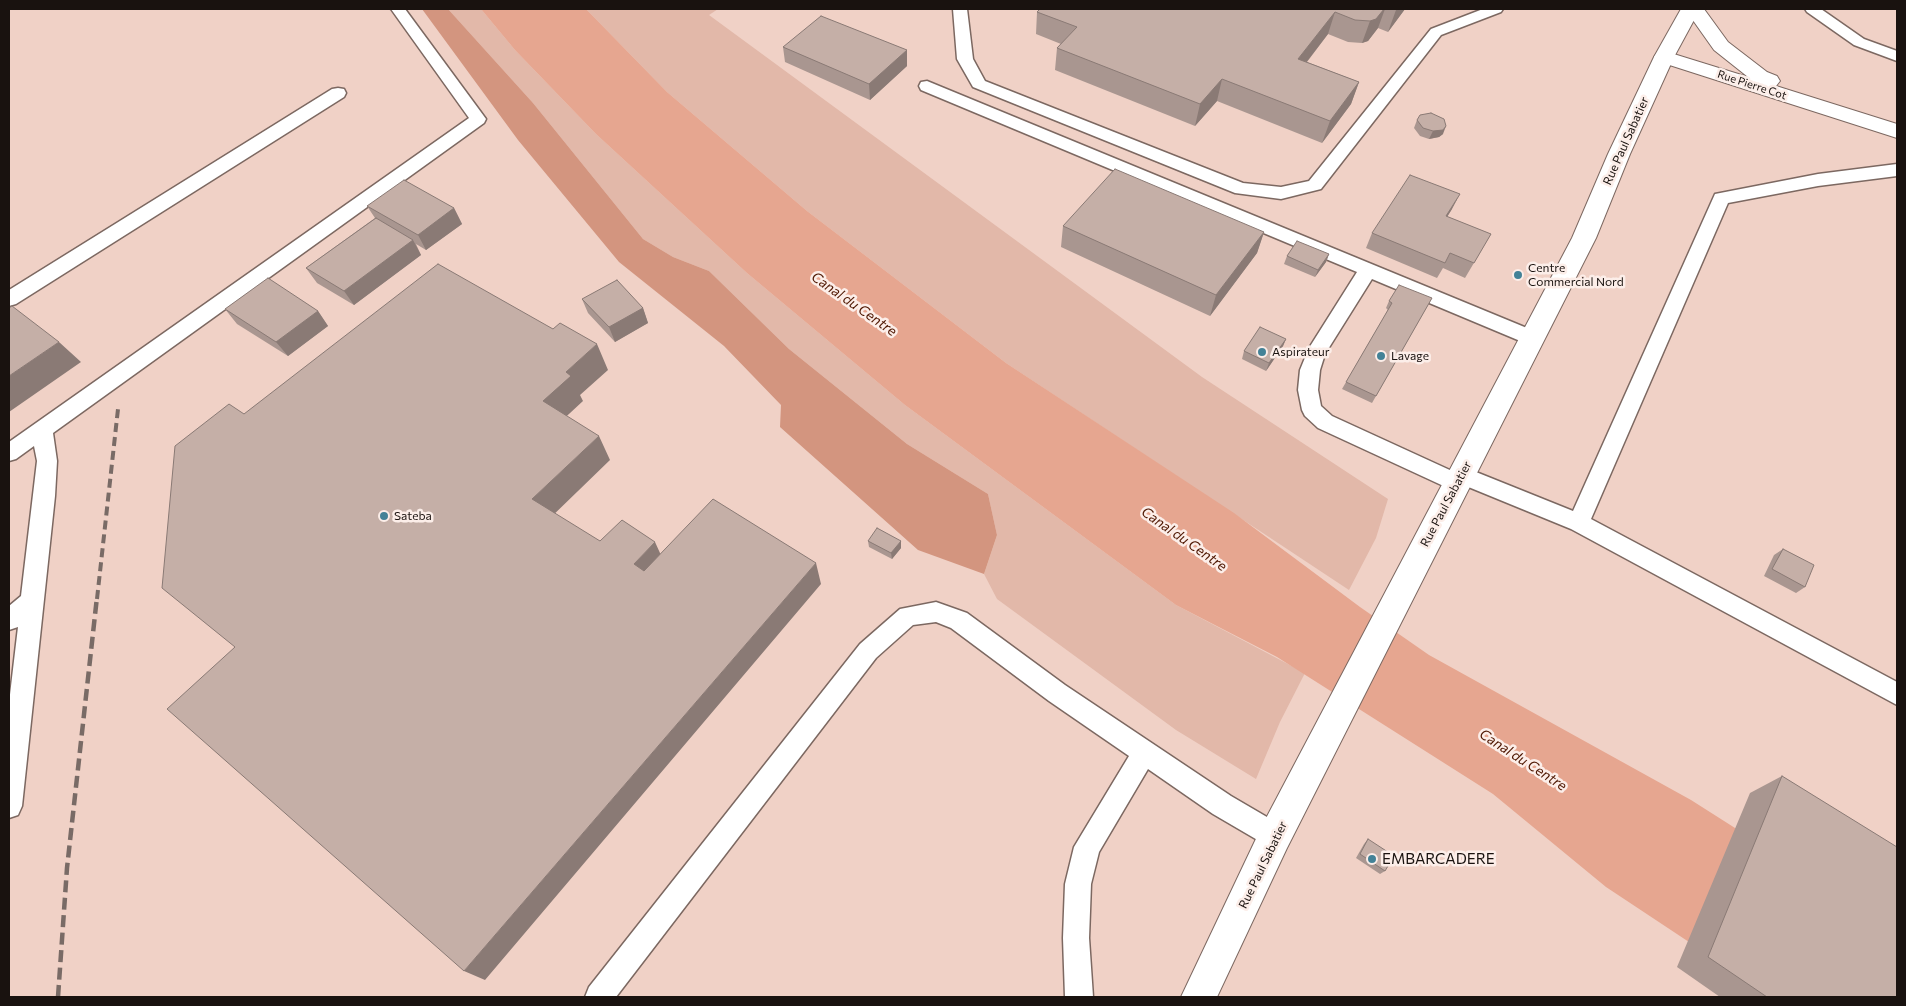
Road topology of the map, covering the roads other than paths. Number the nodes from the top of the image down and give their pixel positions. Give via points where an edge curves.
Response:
1 (398, 9) edge
2 (960, 9) edge
3 (1496, 9) edge
4 (1690, 9) edge
5 (1694, 9) edge
6 (1812, 9) edge
7 (1897, 56) edge
8 (1664, 57) junction
9 (927, 86) dead end
10 (338, 93) dead end
11 (1840, 113) junction
12 (1897, 131) edge
13 (1897, 170) edge
14 (1368, 270) junction
15 (9, 299) edge
16 (1532, 338) junction
17 (42, 429) junction
18 (9, 453) edge
19 (1459, 479) junction
20 (1579, 523) junction
21 (32, 601) junction
22 (9, 620) edge
23 (1897, 694) edge
24 (1145, 752) junction
25 (9, 806) edge
26 (1276, 836) junction
27 (600, 997) edge
28 (1079, 997) edge
29 (1199, 997) edge

1 - 17 lane via 478,119
2 - 3 lane via 965,59 979,84 1241,189 1280,193 1315,185 1436,32
4 - 8 main road, Rue Paul Sabatier
5 - 11 main road, Rue Pierre Cot via 1721,46 1760,76
6 - 7 lane via 1859,42
8 - 11 main road, Rue Pierre Cot
8 - 16 main road, Rue Paul Sabatier via 1584,238
9 - 14 lane
10 - 15 lane
11 - 12 main road, Rue Pierre Cot
13 - 20 lane via 1818,180 1721,198
14 - 16 lane
14 - 19 lane via 1316,353 1308,390 1312,410 1325,422
16 - 19 main road, Rue Paul Sabatier
17 - 18 lane
17 - 21 lane via 47,461
19 - 20 lane
19 - 26 main road, Rue Paul Sabatier
20 - 23 lane
21 - 22 lane
21 - 25 lane
24 - 26 lane via 1222,805
24 - 27 lane via 1057,693 960,620 936,612 908,616 868,651
24 - 28 lane via 1087,847 1078,884
26 - 29 main road, Rue Paul Sabatier

